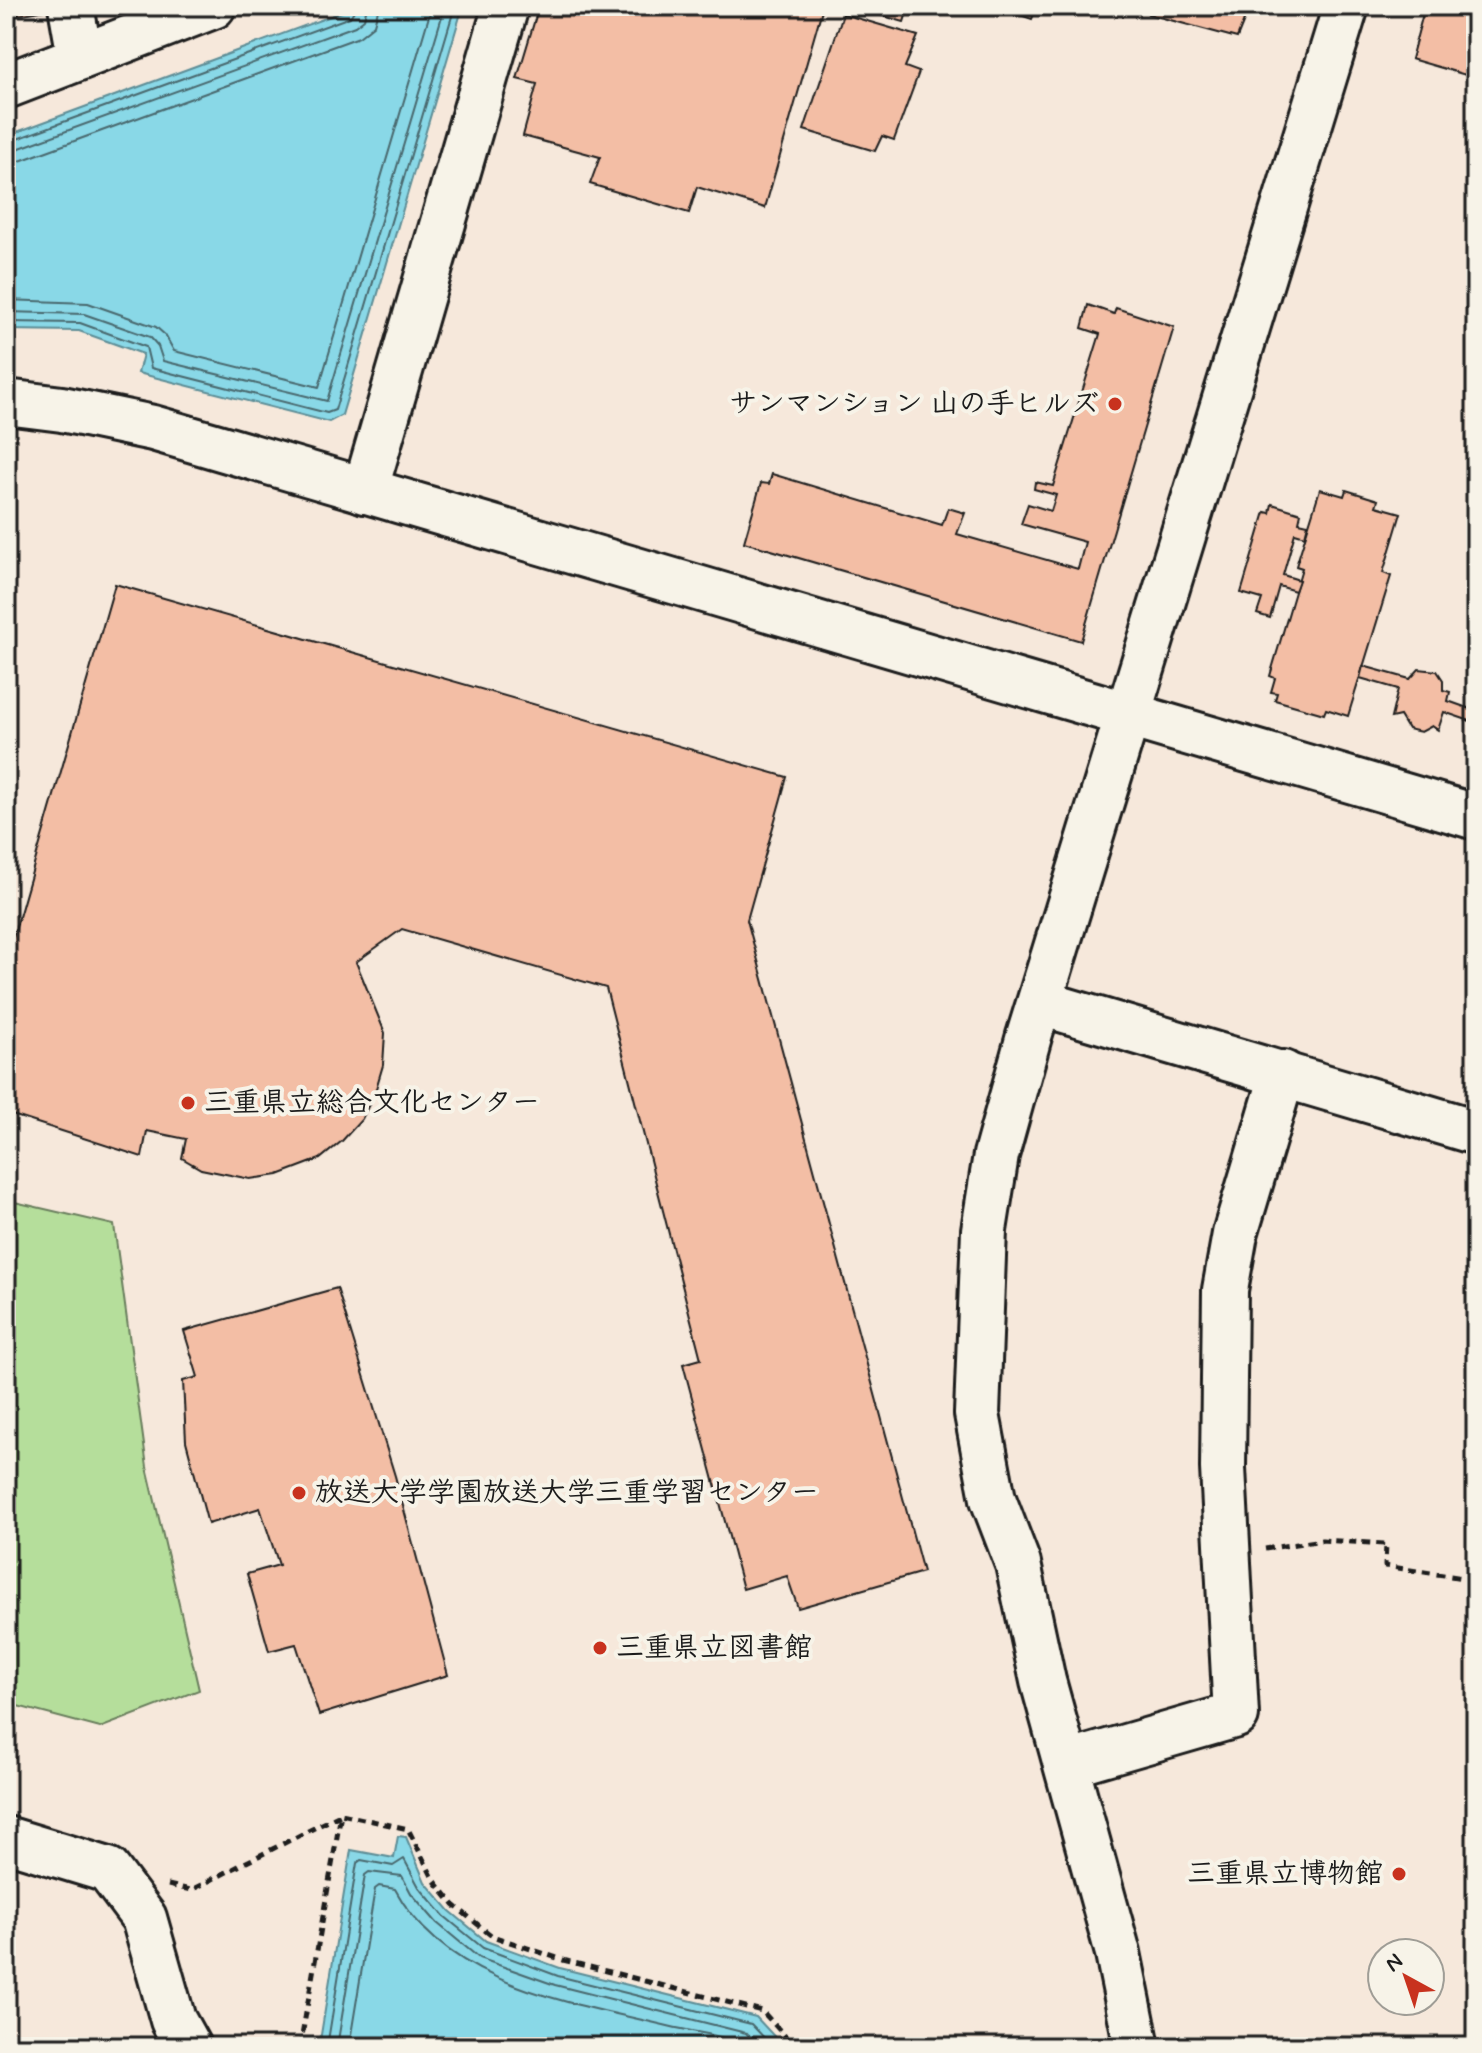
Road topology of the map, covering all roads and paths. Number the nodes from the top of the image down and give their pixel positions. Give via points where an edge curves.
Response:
1 (71, 6) edge
2 (213, 6) edge
3 (506, 6) edge
4 (1346, 6) edge
5 (80, 57) junction
6 (6, 86) edge
7 (6, 402) edge
8 (365, 491) junction
9 (1127, 715) junction
10 (1476, 817) edge
11 (1041, 1003) junction
12 (1283, 1073) junction
13 (1476, 1132) edge
14 (1228, 1554) junction
15 (1476, 1580) edge
16 (1067, 1764) junction
17 (341, 1814) junction
18 (6, 1839) edge
19 (108, 1870) junction
20 (188, 2047) edge
21 (300, 2047) edge
22 (795, 2047) edge
23 (1137, 2047) edge

1 - 5 street
2 - 5 street
3 - 8 street
4 - 9 street
5 - 6 street
7 - 8 street via 153,428
8 - 9 street
9 - 10 street
9 - 11 street
11 - 12 street
11 - 16 street via 996,1155 984,1230 977,1414 993,1499 1018,1564
12 - 13 street
12 - 14 street via 1235,1234 1225,1290 1223,1468
14 - 15 path via 1322,1540 1386,1544 1385,1566
14 - 16 street via 1236,1715
16 - 23 street via 1118,1953
17 - 19 path via 191,1890
17 - 21 path
17 - 22 path via 408,1829 434,1880 454,1905 492,1936 563,1960 762,2011
18 - 19 street
19 - 20 street via 144,1918 173,2020

